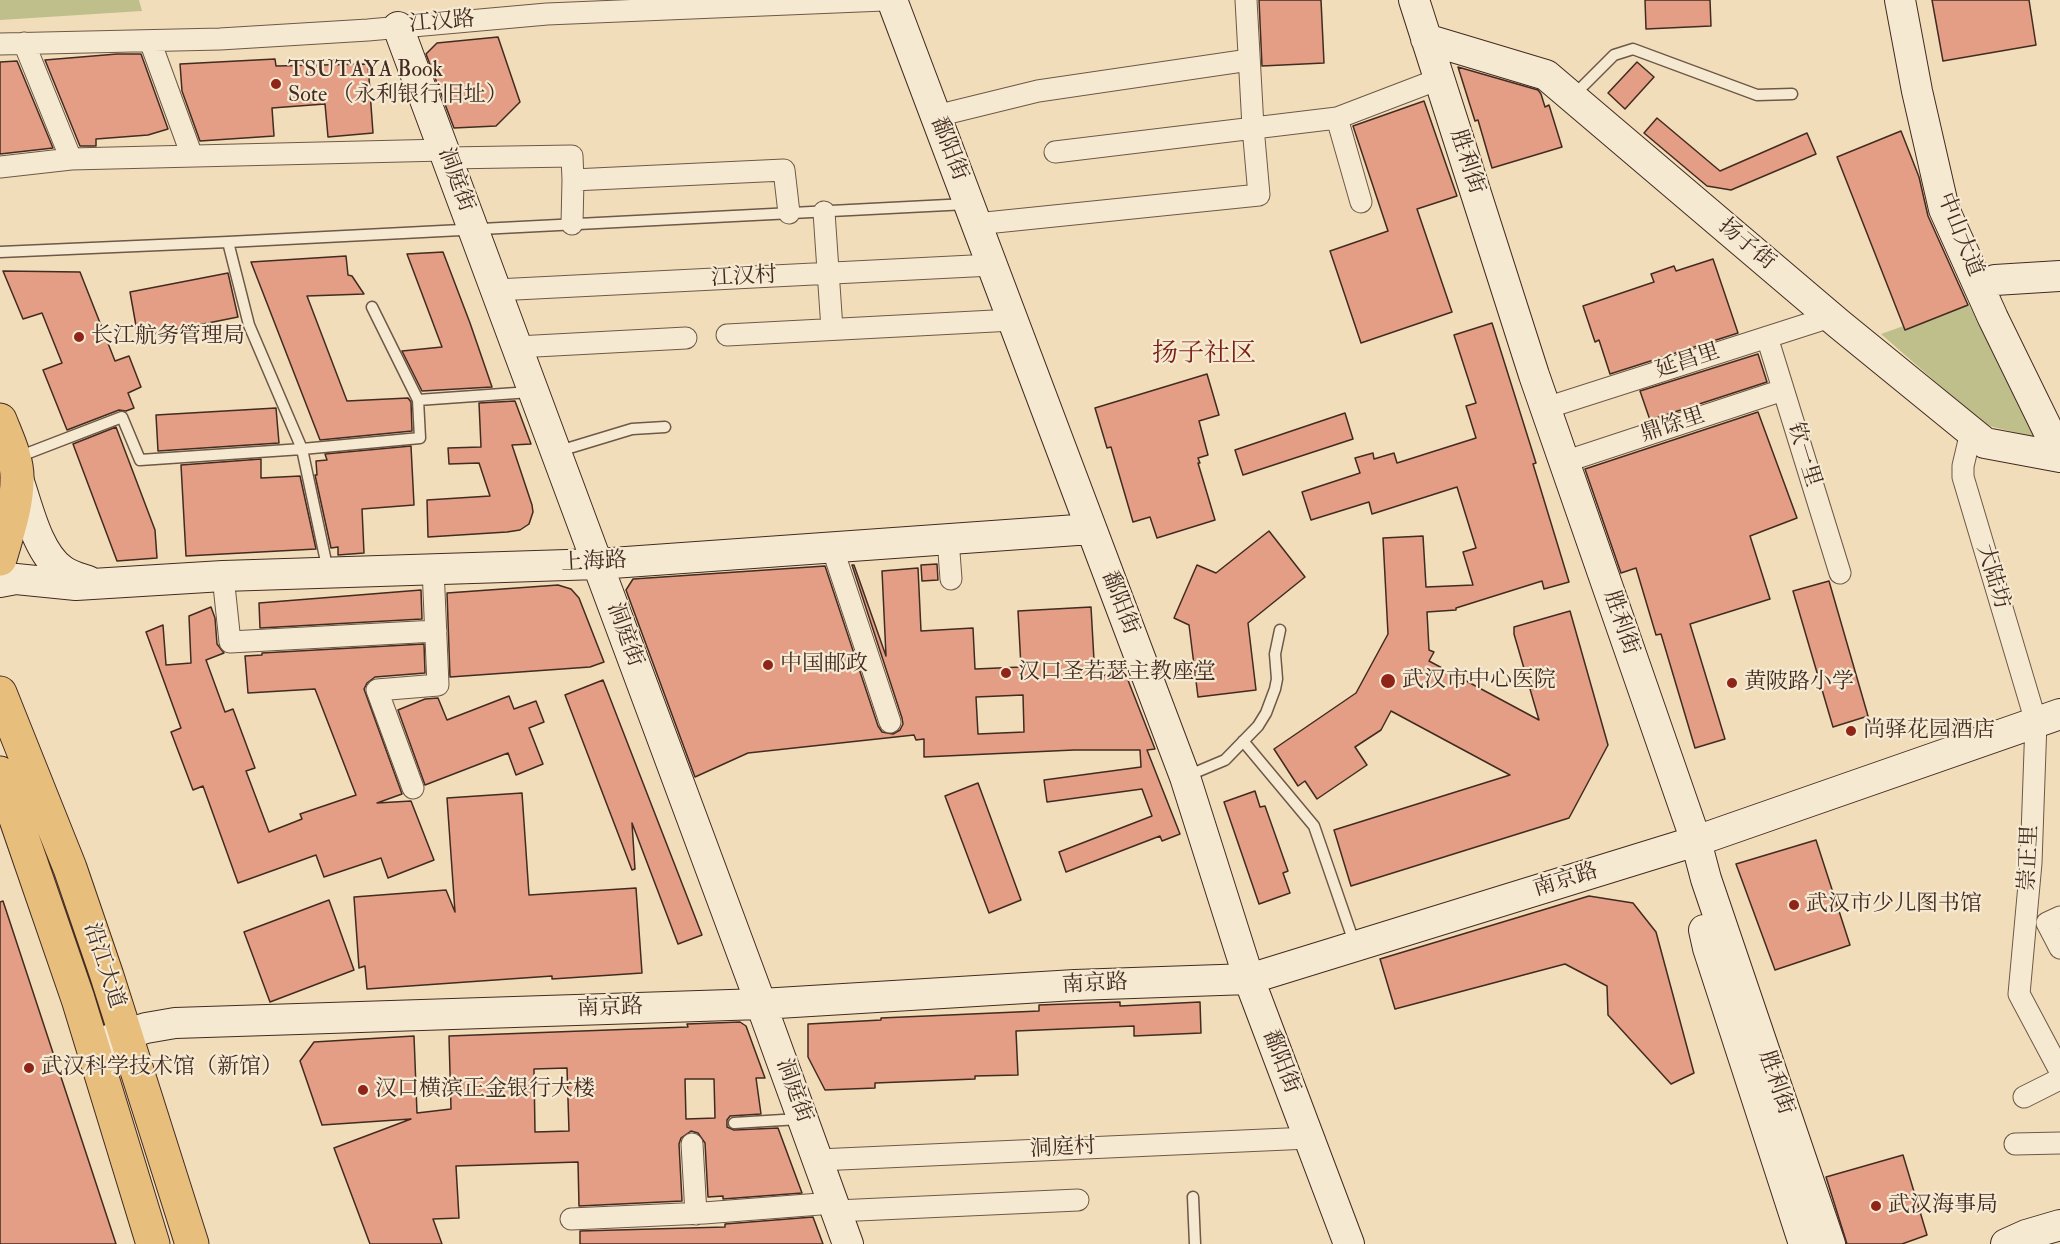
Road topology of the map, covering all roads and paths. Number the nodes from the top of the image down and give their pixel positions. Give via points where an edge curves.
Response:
1 (884, 0) edge
2 (892, 0) edge
3 (1246, 0) edge
4 (1414, 0) edge
5 (1900, 0) edge
6 (1919, 0) edge
7 (398, 27) junction
8 (1426, 39) junction
9 (150, 41) junction
10 (24, 43) junction
11 (0, 44) edge
12 (1249, 60) junction
13 (1439, 79) junction
14 (1792, 94) dead end
15 (1572, 97) junction
16 (936, 116) junction
17 (1337, 118) junction
18 (1253, 127) junction
19 (1055, 152) dead end
20 (445, 154) junction
21 (192, 156) junction
22 (71, 159) junction
23 (0, 167) edge
24 (573, 180) junction
25 (1361, 202) dead end
26 (824, 212) junction
27 (789, 213) junction
28 (973, 214) junction
29 (572, 224) junction
30 (473, 230) junction
31 (228, 242) junction
32 (0, 252) edge
33 (992, 265) junction
34 (829, 273) junction
35 (2060, 276) edge
36 (1995, 280) junction
37 (496, 290) junction
38 (372, 307) dead end
39 (1830, 317) junction
40 (1012, 320) junction
41 (832, 329) junction
42 (727, 335) dead end
43 (1767, 337) junction
44 (686, 338) dead end
45 (517, 347) junction
46 (1783, 390) junction
47 (534, 392) junction
48 (418, 400) junction
49 (1546, 408) junction
50 (2060, 413) edge
51 (0, 420) edge
52 (665, 427) dead end
53 (1971, 432) junction
54 (302, 449) junction
55 (556, 452) junction
56 (2060, 456) edge
57 (1564, 462) junction
58 (16, 469) junction
59 (1091, 529) junction
60 (948, 539) junction
61 (832, 547) junction
62 (0, 559) edge
63 (598, 564) junction
64 (433, 568) junction
65 (1840, 573) dead end
66 (329, 574) junction
67 (223, 576) junction
68 (951, 579) dead end
69 (0, 582) edge
70 (96, 584) junction
71 (1280, 630) dead end
72 (435, 631) junction
73 (0, 693) edge
74 (2048, 718) edge
75 (890, 722) dead end
76 (1243, 741) junction
77 (0, 773) edge
78 (1185, 777) junction
79 (413, 788) dead end
80 (1696, 841) junction
81 (1706, 879) junction
82 (2060, 916) edge
83 (1355, 945) junction
84 (2060, 948) edge
85 (1249, 979) junction
86 (761, 1004) junction
87 (126, 1034) junction
88 (92, 1046) junction
89 (2060, 1071) edge
90 (2060, 1079) edge
91 (2024, 1097) dead end
92 (803, 1119) junction
93 (734, 1123) dead end
94 (1309, 1138) junction
95 (2060, 1143) edge
96 (692, 1144) dead end
97 (2014, 1144) dead end
98 (818, 1160) junction
99 (1193, 1197) dead end
100 (1078, 1200) dead end
101 (835, 1207) junction
102 (696, 1214) junction
103 (571, 1219) dead end
104 (2060, 1225) edge
105 (153, 1244) edge
106 (192, 1244) edge
107 (848, 1244) edge
108 (1195, 1244) edge
109 (1348, 1244) edge
110 (1804, 1244) edge
111 (1830, 1244) edge
112 (2006, 1244) edge

1 - 7 street, 江汉路 via 547,14
2 - 16 street, 鄱阳街
3 - 12 street
4 - 8 street, 胜利街
5 - 56 street, 中山大道 via 1944,209
6 - 36 street, 中山大道 via 1928,58 1961,199
7 - 9 street, 江汉路
7 - 20 street, 洞庭街
8 - 13 street, 胜利街
8 - 15 street, 扬子街 via 1546,75
9 - 10 street, 江汉路
9 - 21 street
10 - 11 street, 江汉路
10 - 22 street
12 - 16 street via 1038,91
12 - 18 street
13 - 17 street
13 - 49 street, 胜利街
14 - 15 lane via 1758,95 1633,49 1614,55
15 - 39 street, 扬子街
16 - 28 street, 鄱阳街
17 - 18 street
17 - 25 street
18 - 19 street
18 - 28 street via 1259,195
20 - 21 street
20 - 24 street via 572,156
20 - 30 street, 洞庭街
21 - 22 street
22 - 23 street
24 - 27 street via 784,170
24 - 29 street
26 - 27 lane
26 - 28 lane
26 - 34 street
27 - 29 lane
28 - 33 street, 鄱阳街
29 - 30 lane
30 - 31 lane
30 - 37 street, 洞庭街
31 - 32 lane
31 - 54 lane via 249,325
33 - 34 street, 江汉村
33 - 40 street, 鄱阳街
34 - 37 street, 江汉村
34 - 41 street
35 - 36 street
36 - 50 street, 中山大道
37 - 45 street, 洞庭街
38 - 48 lane
39 - 43 street, 延昌里
39 - 53 street, 扬子街
40 - 41 street
40 - 59 street, 鄱阳街
41 - 42 street
43 - 46 street, 钦一里
43 - 49 street, 延昌里
44 - 45 street
45 - 47 street, 洞庭街
46 - 57 street, 鼎馀里
46 - 65 street, 钦一里
47 - 48 lane
47 - 55 street, 洞庭街
48 - 54 lane via 420,438
49 - 57 street, 胜利街
51 - 58 main road
52 - 55 lane via 632,429
53 - 56 street, 扬子街 via 1985,443
53 - 74 street, 大陆坊 via 1963,477
54 - 58 lane via 140,460 122,417
54 - 66 lane
55 - 63 street, 洞庭街
57 - 80 street, 胜利街
58 - 62 main road via 13,508
58 - 70 street, 上海路 via 48,556 69,575
59 - 60 street, 上海路
59 - 78 street, 鄱阳街
60 - 61 street, 上海路
60 - 68 street
61 - 63 street, 上海路
61 - 75 street
63 - 64 street, 上海路
63 - 86 street, 洞庭街
64 - 66 street, 上海路
64 - 72 street
66 - 67 street, 上海路
67 - 70 street, 上海路
67 - 72 street via 230,642
69 - 70 street, 上海路 via 16,579
71 - 76 lane via 1272,699 1258,726
72 - 79 street via 438,685 377,690
73 - 87 main road, 沿江大道 via 70,868
74 - 80 street, 南京路
74 - 89 street, 崇正里 via 2019,994
76 - 78 lane via 1225,760
76 - 83 lane via 1314,826
77 - 88 main road, 沿江大道
78 - 85 street, 鄱阳街
80 - 81 street, 胜利街
80 - 83 street, 南京路
81 - 110 street via 1704,927 1708,948
81 - 111 street, 胜利街
82 - 84 street via 2047,923
83 - 85 street, 南京路
85 - 86 street, 南京路
85 - 94 street, 鄱阳街
86 - 87 street, 南京路 via 176,1023
86 - 92 street, 洞庭街
87 - 88 street, 南京路
87 - 106 main road, 沿江大道
88 - 105 main road, 沿江大道
90 - 91 street
92 - 93 lane
92 - 98 street, 洞庭街
94 - 98 street, 洞庭村
94 - 109 street, 鄱阳街
95 - 97 street
96 - 102 street
98 - 101 street, 洞庭街
99 - 108 lane
100 - 101 street
101 - 102 street
101 - 107 street, 洞庭街
102 - 103 street
104 - 112 street

